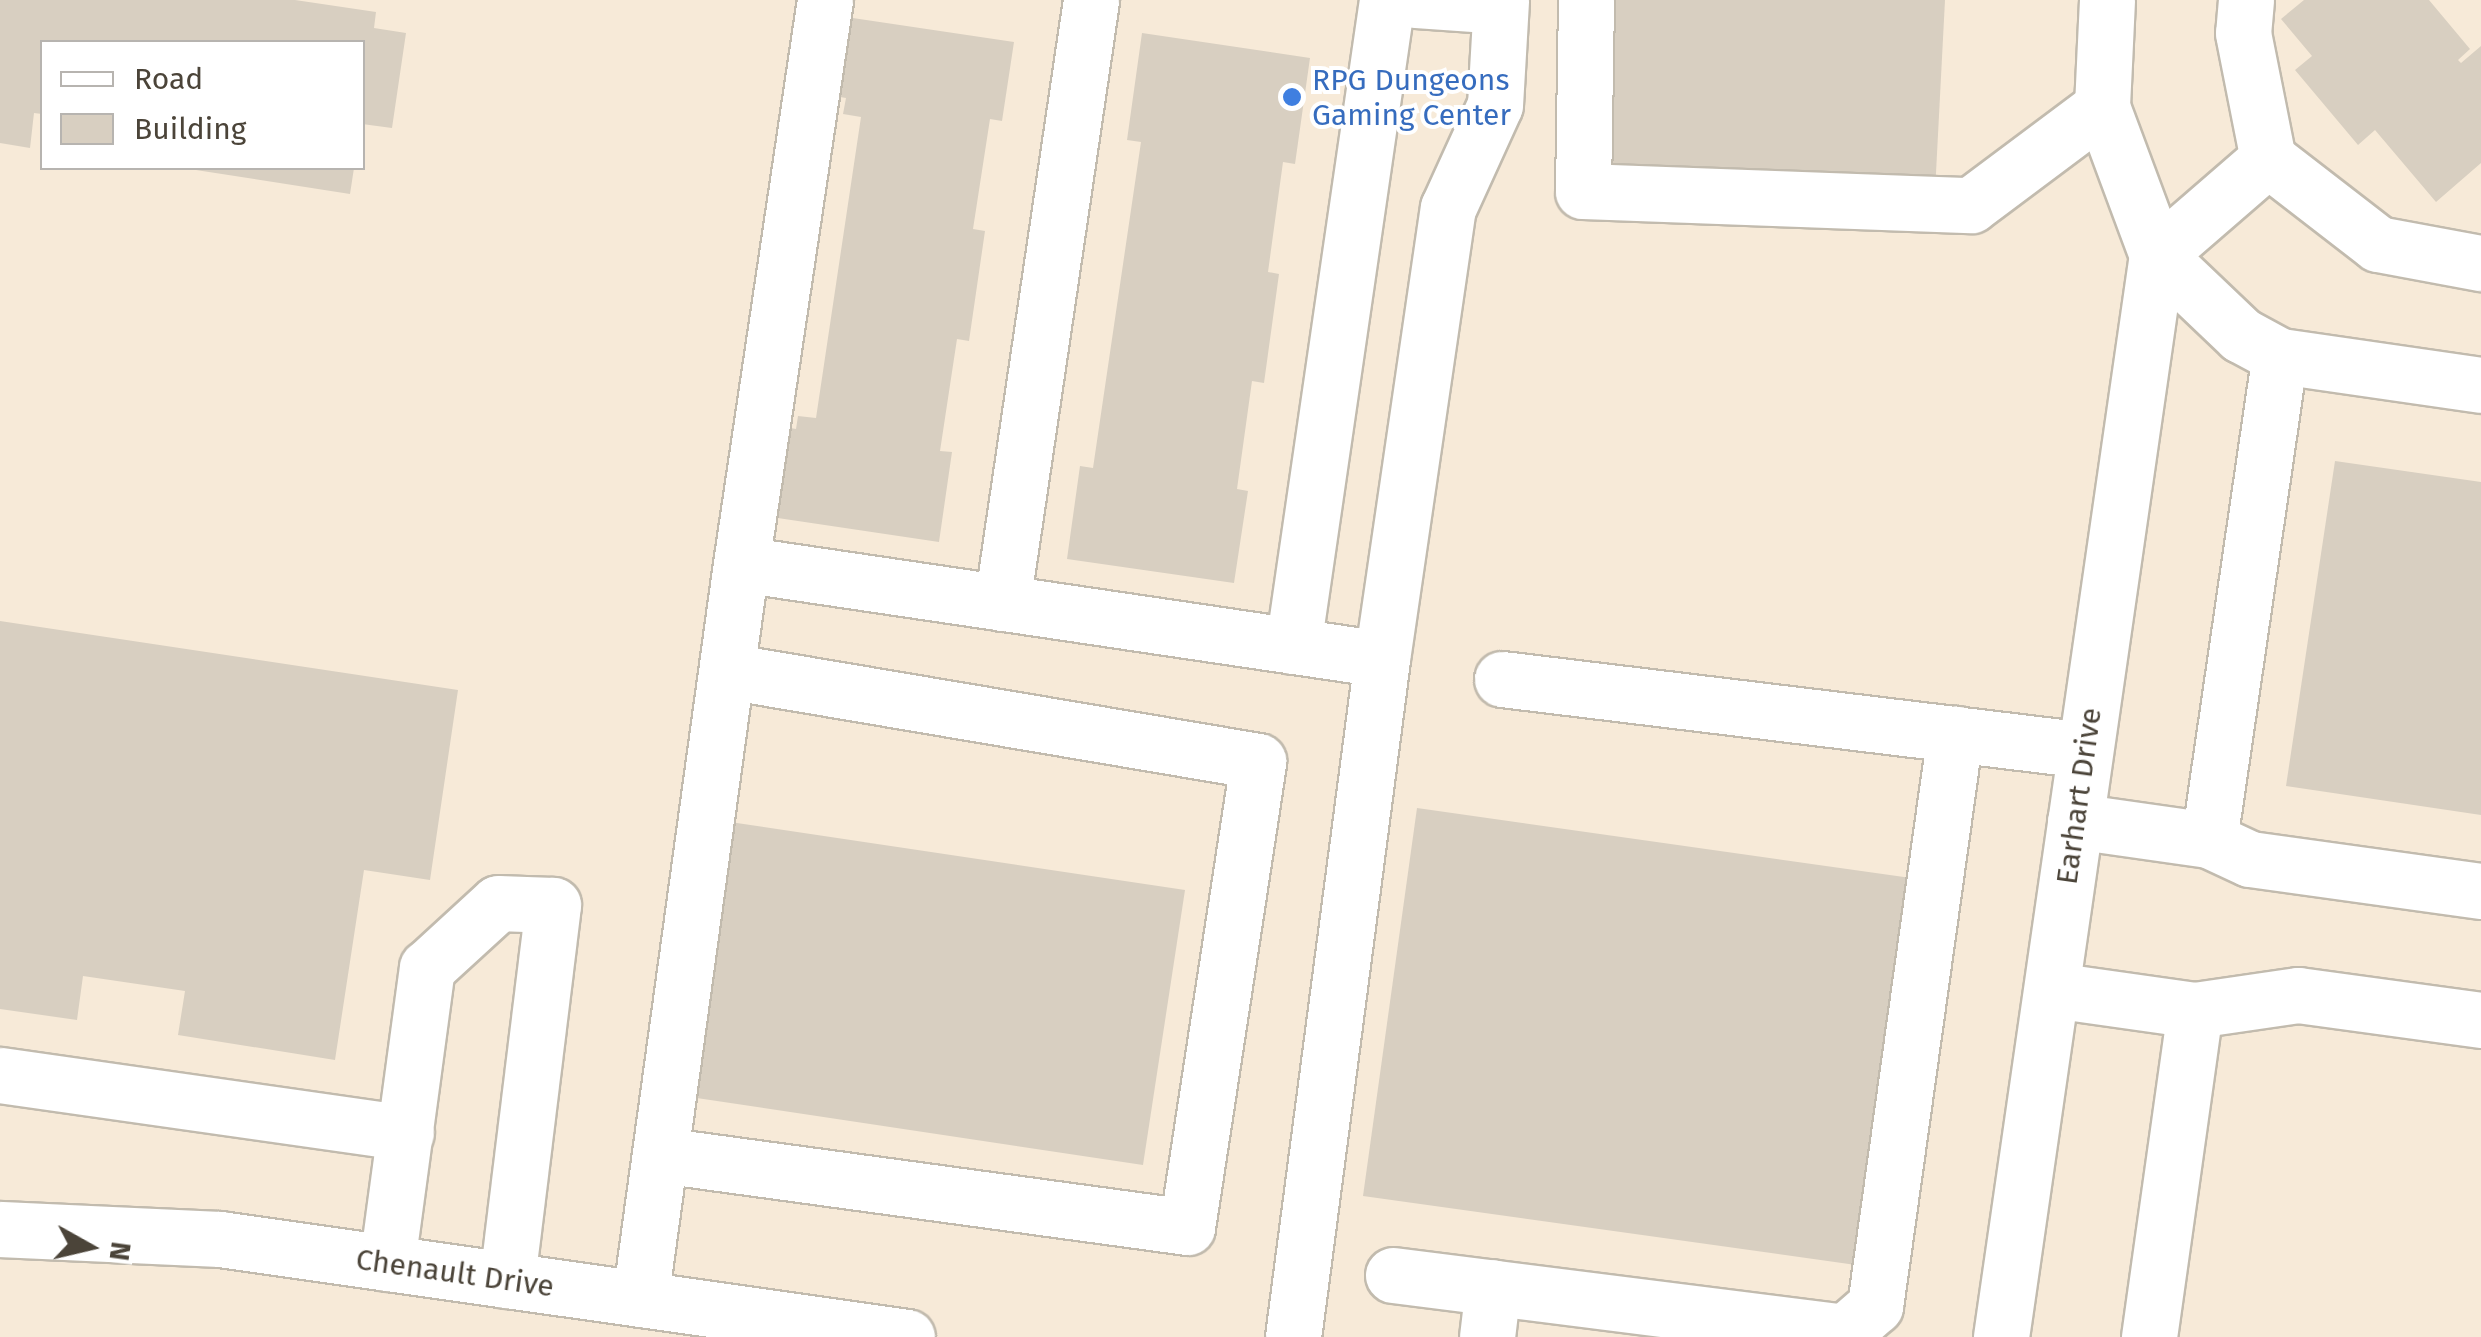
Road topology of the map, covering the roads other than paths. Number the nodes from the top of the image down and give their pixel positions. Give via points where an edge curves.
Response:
1 (824, 0) edge
2 (1091, 0) edge
3 (1387, 0) edge
4 (1416, 0) edge
5 (1586, 0) edge
6 (2107, 0) edge
7 (2246, 0) edge
8 (1500, 3) edge
9 (2102, 106) junction
10 (2268, 158) junction
11 (2157, 255) junction
12 (2481, 262) edge
13 (2280, 356) junction
14 (2481, 385) edge
15 (741, 564) junction
16 (1002, 603) junction
17 (1293, 646) junction
18 (1382, 659) junction
19 (726, 671) junction
20 (1502, 679) dead end
21 (1954, 734) junction
22 (2085, 750) junction
23 (2075, 822) junction
24 (2208, 840) junction
25 (2481, 891) edge
26 (2053, 990) junction
27 (2195, 1010) junction
28 (2481, 1020) edge
29 (0, 1075) edge
30 (406, 1133) junction
31 (660, 1154) junction
32 (0, 1229) edge
33 (387, 1263) junction
34 (1393, 1274) dead end
35 (508, 1280) junction
36 (640, 1299) junction
37 (1490, 1312) edge
38 (696, 1322) edge
39 (1745, 1328) edge
40 (823, 1331) edge
41 (908, 1337) edge
42 (1293, 1337) edge
43 (2001, 1337) edge
44 (2149, 1337) edge

1 - 15 street
2 - 16 street
3 - 17 street
4 - 8 street
5 - 9 street via 1584,191 1971,205
6 - 9 street
7 - 10 street via 2243,33
8 - 18 street via 1495,105 1448,208
9 - 11 street
10 - 11 street
10 - 12 street via 2378,244
11 - 13 street via 2241,335
11 - 22 street, Earhart Drive
13 - 14 street
13 - 24 street
15 - 16 street
15 - 19 street
16 - 17 street
17 - 18 street
18 - 42 street
19 - 31 street
19 - 31 street via 1258,761 1187,1227
20 - 21 street
21 - 22 street
21 - 39 street via 1875,1306 1846,1332
22 - 23 street, Earhart Drive
23 - 24 street
23 - 26 street, Earhart Drive
24 - 25 street via 2250,858
26 - 27 street
26 - 43 street, Earhart Drive
27 - 28 street via 2298,995
27 - 44 street
29 - 30 street
30 - 33 street
30 - 35 street via 427,968 498,903 553,905
31 - 36 street
32 - 33 street, Chenault Drive via 220,1239
33 - 35 street, Chenault Drive
34 - 37 street
35 - 36 street, Chenault Drive
36 - 38 street, Chenault Drive
37 - 39 street
38 - 40 street, Chenault Drive
40 - 41 street, Chenault Drive

